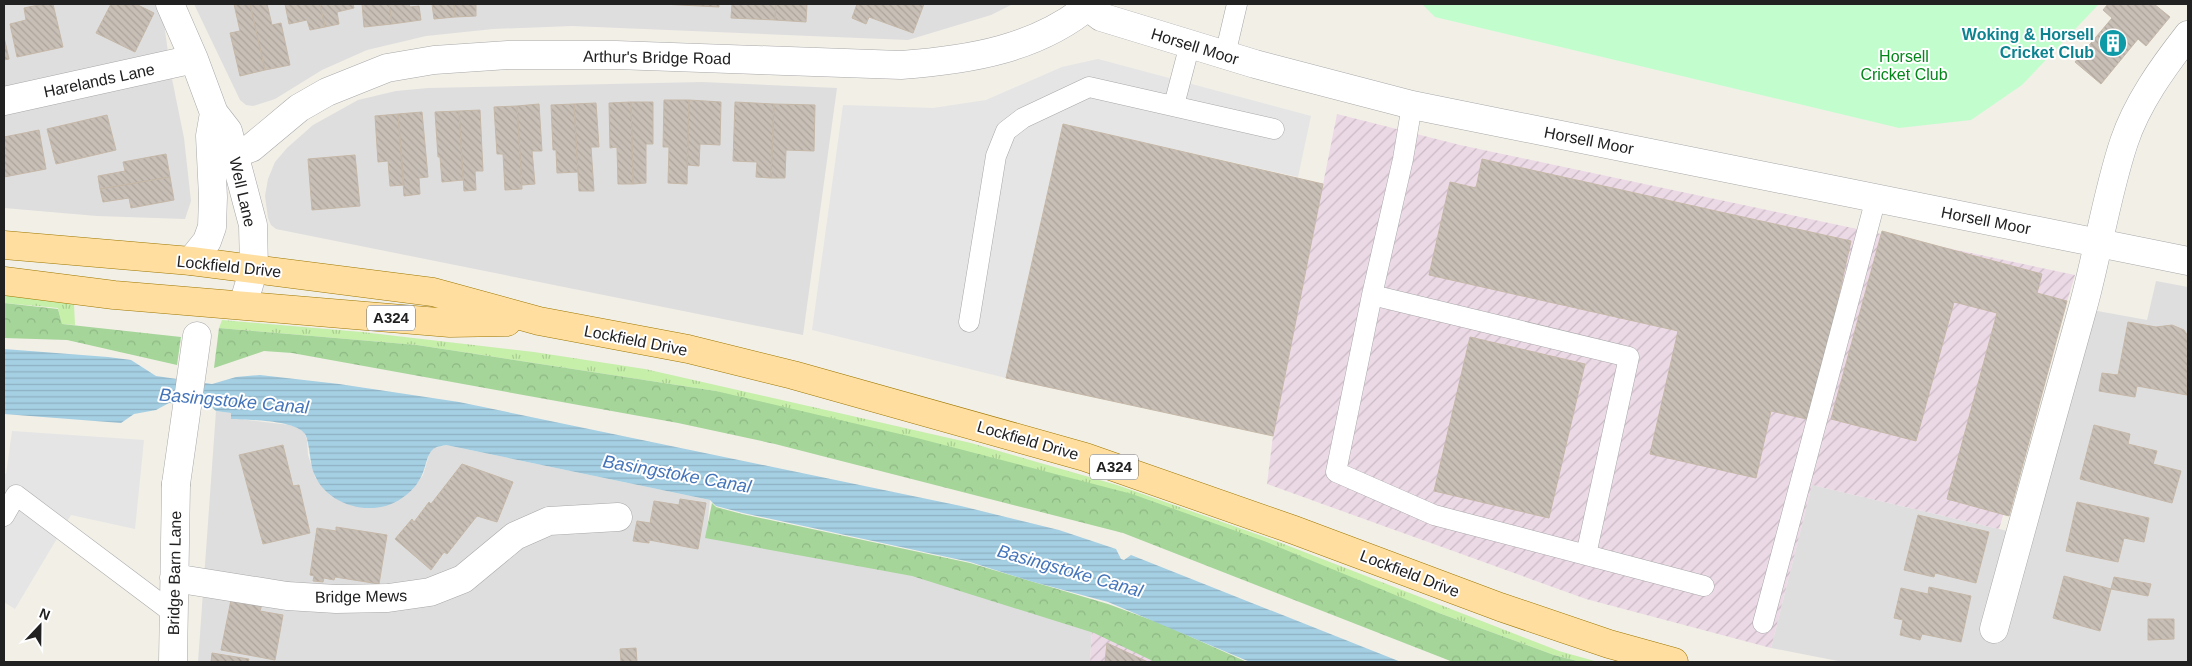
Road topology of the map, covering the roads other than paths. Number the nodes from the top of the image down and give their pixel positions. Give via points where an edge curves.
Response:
1 (170, 4) edge
2 (1237, 4) edge
3 (1090, 5) edge
4 (2188, 35) edge
5 (1190, 44) junction
6 (1225, 55) junction
7 (194, 59) junction
8 (4, 101) edge
9 (1174, 105) junction
10 (1412, 105) junction
11 (214, 113) junction
12 (1274, 129) dead end
13 (234, 154) junction
14 (1876, 198) junction
15 (2099, 242) junction
16 (4, 244) edge
17 (191, 261) junction
18 (2188, 261) edge
19 (254, 268) junction
20 (4, 281) edge
21 (1372, 295) junction
22 (243, 305) junction
23 (539, 321) junction
24 (969, 322) dead end
25 (197, 336) dead end
26 (4, 516) edge
27 (618, 517) dead end
28 (1586, 555) junction
29 (174, 578) junction
30 (1704, 586) dead end
31 (173, 613) junction
32 (1763, 623) dead end
33 (1994, 629) dead end
34 (173, 662) edge
35 (1674, 662) edge

1 - 7 street, Well Lane
2 - 6 lane
3 - 5 street, Horsell Moor via 1101,17
3 - 13 street, Arthur's Bridge Road via 1050,33 1002,51 935,62 901,65 674,56 508,55 434,60 387,68 327,92 299,108 251,148
4 - 15 street via 2158,76 2124,141
5 - 6 street, Horsell Moor
5 - 9 lane
6 - 10 street, Horsell Moor
7 - 8 street, Harelands Lane
7 - 11 street, Well Lane
9 - 12 lane
9 - 24 lane via 1088,87 1023,118 1006,131 996,156
10 - 14 street, Horsell Moor
10 - 21 lane
11 - 13 street, Well Lane via 228,131
11 - 17 street, Well Lane via 210,136 212,227 207,241
13 - 19 street, Well Lane via 253,225
14 - 15 street, Horsell Moor
14 - 32 lane
15 - 18 street, Horsell Moor
15 - 33 street
16 - 17 main road, Lockfield Drive / A324
17 - 19 main road, Lockfield Drive / A324
19 - 22 street, Well Lane
19 - 23 main road, Lockfield Drive / A324 via 433,292
20 - 22 main road, Lockfield Drive / A324 via 114,295
21 - 28 lane via 1336,472 1434,515
21 - 28 lane via 1629,357
22 - 23 main road, Lockfield Drive / A324 via 450,322
23 - 35 main road, Lockfield Drive / A324 via 688,349 1086,457 1500,607
25 - 29 street, Bridge Barn Lane via 176,484
26 - 31 lane via 16,495
27 - 29 street, Bridge Mews via 549,521 532,527 463,579 421,594 336,599 287,596
28 - 30 lane
29 - 31 street, Bridge Barn Lane
31 - 34 street, Bridge Barn Lane

